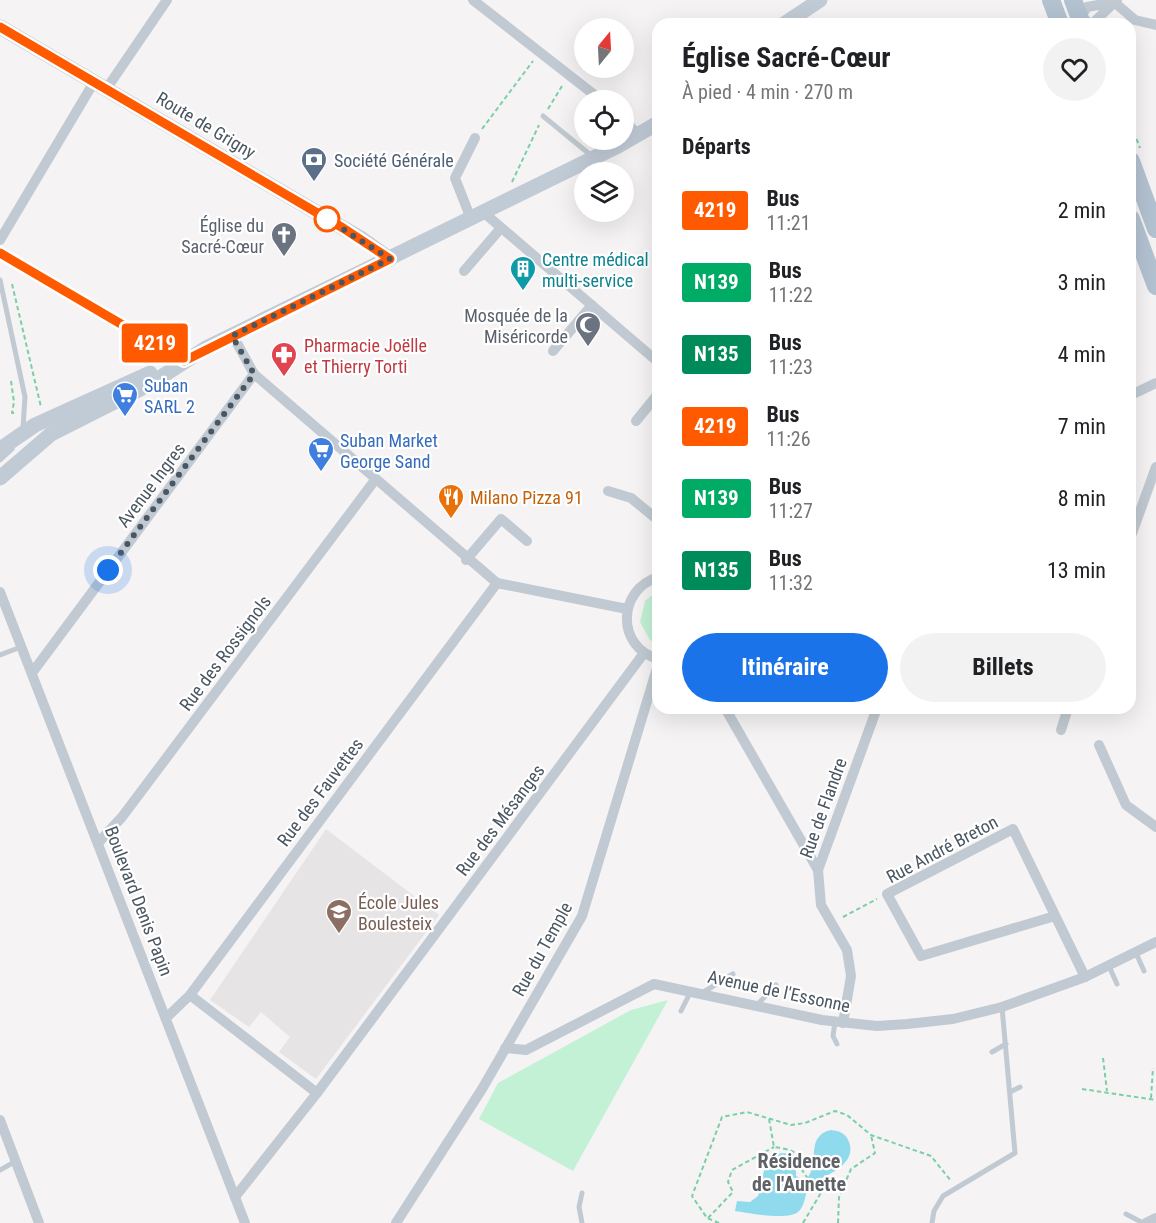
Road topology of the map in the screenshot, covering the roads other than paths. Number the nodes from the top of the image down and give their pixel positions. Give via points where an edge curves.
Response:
1 (167, 0) edge
2 (473, 0) edge
3 (820, 0) edge
4 (1051, 0) edge
5 (1073, 0) edge
6 (1115, 1) edge
7 (795, 18) edge
8 (1058, 18) edge
9 (1080, 18) edge
10 (1082, 18) edge
11 (1133, 18) edge
12 (1136, 20) edge
13 (1156, 25) edge
14 (0, 27) edge
15 (100, 85) junction
16 (588, 90) edge
17 (543, 116) road end
18 (652, 127) edge
19 (634, 131) edge
20 (638, 136) junction
21 (475, 138) road end
22 (594, 158) junction
23 (1136, 175) edge
24 (477, 216) junction
25 (501, 228) junction
26 (1156, 229) edge
27 (1136, 232) edge
28 (0, 240) edge
29 (0, 253) edge
30 (390, 259) junction
31 (464, 271) dead end
32 (0, 279) edge
33 (1156, 286) edge
34 (592, 305) junction
35 (232, 336) junction
36 (553, 351) dead end
37 (652, 357) edge
38 (184, 361) junction
39 (254, 374) junction
40 (1156, 383) edge
41 (1136, 393) edge
42 (652, 402) edge
43 (636, 422) dead end
44 (22, 432) junction
45 (0, 448) edge
46 (0, 460) edge
47 (1156, 467) edge
48 (0, 478) edge
49 (375, 480) junction
50 (608, 491) dead end
51 (652, 515) edge
52 (1136, 522) edge
53 (527, 541) dead end
54 (466, 560) junction
55 (652, 581) edge
56 (496, 583) junction
57 (0, 592) edge
58 (627, 609) junction
59 (22, 647) junction
60 (644, 653) junction
61 (0, 655) edge
62 (652, 656) edge
63 (32, 673) junction
64 (652, 685) edge
65 (728, 714) edge
66 (875, 714) edge
67 (1066, 714) edge
68 (1061, 730) dead end
69 (1099, 745) dead end
70 (1156, 827) edge
71 (98, 843) junction
72 (818, 870) junction
73 (1055, 916) junction
74 (1156, 942) edge
75 (1136, 953) junction
76 (1109, 966) junction
77 (1144, 971) dead end
78 (733, 974) dead end
79 (1085, 977) junction
80 (1117, 984) dead end
81 (776, 986) dead end
82 (697, 991) junction
83 (190, 995) junction
84 (756, 1006) junction
85 (1002, 1007) junction
86 (681, 1011) dead end
87 (166, 1018) junction
88 (839, 1022) junction
89 (837, 1044) dead end
90 (1006, 1044) junction
91 (505, 1048) junction
92 (992, 1052) dead end
93 (1014, 1056) dead end
94 (1007, 1060) junction
95 (1020, 1087) dead end
96 (1010, 1092) junction
97 (317, 1093) junction
98 (0, 1120) edge
99 (15, 1161) junction
100 (0, 1170) edge
101 (582, 1193) dead end
102 (235, 1197) junction
103 (1126, 1214) dead end
104 (1156, 1218) edge
105 (399, 1222) edge
106 (39, 1223) edge
107 (245, 1223) edge
108 (582, 1223) edge
109 (932, 1223) edge
110 (1144, 1223) edge

1 - 15 street
2 - 16 street
3 - 7 main road
4 - 8 main road
5 - 9 main road
6 - 10 street via 1087,8
6 - 11 street
12 - 13 street
14 - 15 main road, Route de Grigny
15 - 28 street
15 - 30 main road, Route de Grigny
17 - 22 lane
18 - 20 main road
19 - 20 street
20 - 22 main road
21 - 24 street via 455,178
22 - 24 main road
23 - 26 main road
24 - 25 street
24 - 30 main road
25 - 31 street
25 - 34 street
27 - 33 main road
29 - 38 street
30 - 35 main road
32 - 44 lane via 25,397
34 - 36 street
34 - 37 street
35 - 38 main road
35 - 39 street
38 - 44 main road
38 - 48 main road via 150,384 51,434
39 - 49 street
39 - 63 street, Avenue Ingres
40 - 41 street
42 - 43 street
44 - 45 main road
44 - 46 lane via 19,443
47 - 52 street
49 - 54 street
49 - 71 street, Rue des Rossignols via 122,817
50 - 51 street via 631,498
53 - 54 street via 501,519
54 - 56 street
55 - 58 street via 637,590
56 - 58 street
56 - 83 street, Rue des Fauvettes
57 - 59 street, Boulevard Denis Papin
58 - 60 street via 630,637
59 - 61 lane
59 - 63 street, Boulevard Denis Papin
60 - 62 street
60 - 97 street, Rue des Mésanges
63 - 71 street, Boulevard Denis Papin
64 - 91 street, Rue du Temple via 582,916
65 - 72 street
66 - 72 street, Rue de Flandre
67 - 68 street
69 - 70 street via 1126,805
71 - 87 street, Boulevard Denis Papin
72 - 88 street, Rue de Flandre via 821,904 847,951 851,976
73 - 73 street, Rue André Breton via 1013,829 887,894 921,956
73 - 79 street, Rue André Breton
74 - 75 street, Avenue de l'Essonne
75 - 76 street, Avenue de l'Essonne
75 - 77 lane
76 - 79 street, Avenue de l'Essonne
76 - 80 lane
78 - 82 lane
79 - 85 street, Avenue de l'Essonne
81 - 84 lane
82 - 84 street, Avenue de l'Essonne
82 - 86 lane
82 - 91 street, Avenue de l'Essonne via 659,984 648,986 526,1050
83 - 87 street, Rue des Fauvettes
83 - 97 street
84 - 88 street, Avenue de l'Essonne
85 - 88 street, Avenue de l'Essonne via 930,1022 877,1026
85 - 90 lane
87 - 102 street, Boulevard Denis Papin
88 - 89 lane via 833,1036
90 - 92 lane
90 - 94 lane
91 - 105 street, Rue du Temple
93 - 94 lane
94 - 96 lane
95 - 96 lane
96 - 109 lane via 1017,1154 939,1200
97 - 102 street, Rue des Mésanges
98 - 99 street
99 - 100 lane
99 - 106 street
101 - 108 lane
102 - 107 street, Boulevard Denis Papin
103 - 110 lane
104 - 110 street

